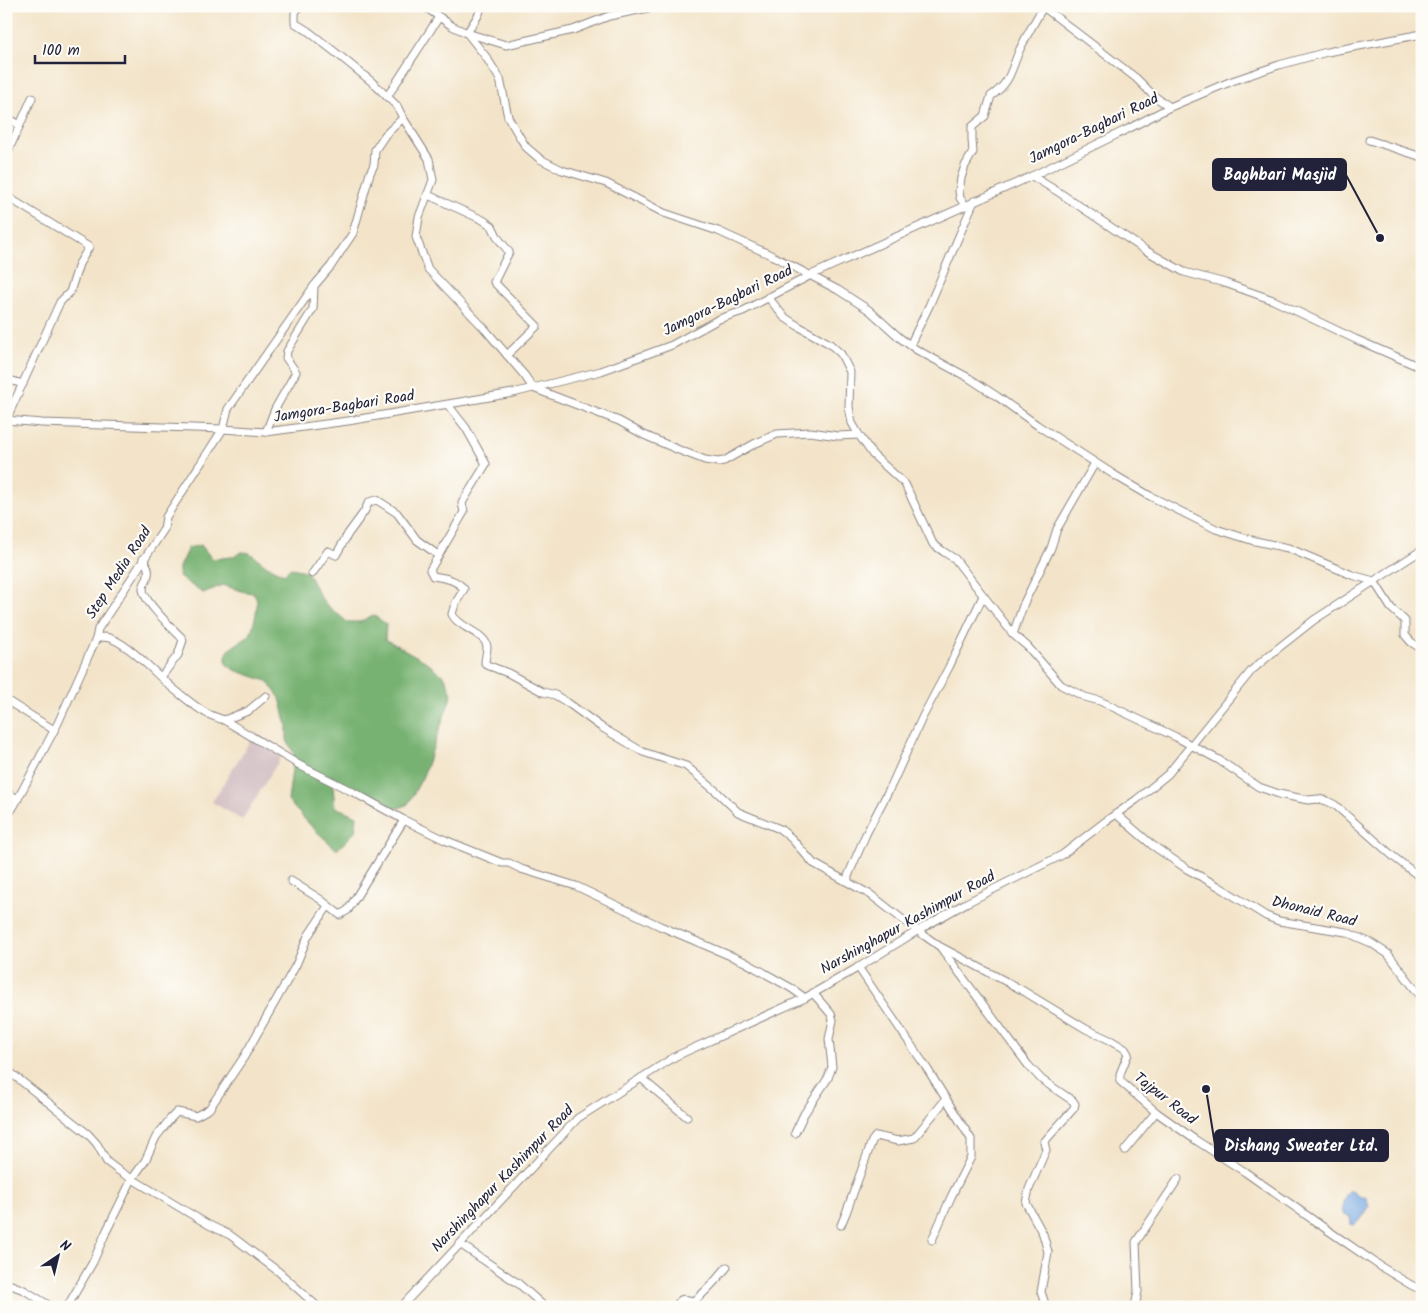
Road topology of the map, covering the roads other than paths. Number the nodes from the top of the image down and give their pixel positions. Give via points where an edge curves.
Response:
1 (299, 6) edge
2 (424, 6) edge
3 (481, 6) edge
4 (658, 6) edge
5 (1043, 7) edge
6 (439, 17) junction
7 (466, 33) junction
8 (1422, 34) edge
9 (387, 97) junction
10 (32, 98) dead end
11 (1170, 107) junction
12 (6, 117) edge
13 (403, 118) junction
14 (20, 125) junction
15 (1369, 140) dead end
16 (1421, 155) edge
17 (6, 156) edge
18 (1032, 176) junction
19 (428, 195) junction
20 (6, 196) edge
21 (974, 201) junction
22 (965, 205) junction
23 (811, 275) junction
24 (314, 286) junction
25 (768, 297) junction
26 (910, 345) junction
27 (507, 355) junction
28 (1422, 368) edge
29 (6, 379) edge
30 (23, 384) junction
31 (533, 388) junction
32 (448, 404) junction
33 (6, 420) edge
34 (223, 429) junction
35 (266, 432) junction
36 (859, 435) junction
37 (1095, 463) junction
38 (1422, 550) edge
39 (438, 555) junction
40 (144, 559) junction
41 (312, 574) dead end
42 (1374, 581) junction
43 (984, 596) junction
44 (1013, 634) junction
45 (96, 639) junction
46 (1422, 649) edge
47 (160, 677) junction
48 (266, 696) dead end
49 (6, 700) edge
50 (224, 720) junction
51 (54, 730) junction
52 (1191, 745) junction
53 (6, 793) edge
54 (18, 799) junction
55 (1116, 814) junction
56 (6, 818) edge
57 (404, 820) junction
58 (1422, 880) edge
59 (291, 881) dead end
60 (848, 881) junction
61 (328, 906) junction
62 (916, 930) junction
63 (939, 946) junction
64 (858, 967) junction
65 (813, 993) junction
66 (805, 998) junction
67 (1422, 998) edge
68 (6, 1069) edge
69 (641, 1078) junction
70 (946, 1099) junction
71 (1156, 1112) junction
72 (687, 1117) dead end
73 (794, 1132) dead end
74 (1125, 1150) dead end
75 (132, 1179) junction
76 (1178, 1179) dead end
77 (841, 1225) dead end
78 (932, 1240) dead end
79 (460, 1244) junction
80 (727, 1266) dead end
81 (6, 1283) edge
82 (1422, 1290) edge
83 (52, 1307) edge
84 (67, 1307) edge
85 (318, 1307) edge
86 (401, 1307) edge
87 (545, 1307) edge
88 (675, 1307) edge
89 (1046, 1307) edge
90 (1135, 1307) edge

1 - 9 street via 295,23
2 - 6 street
3 - 7 street
4 - 7 street via 608,16 573,30 506,45
5 - 11 street
5 - 22 street via 1009,76 999,91 991,96 985,116 972,127 973,152 958,191
6 - 7 street
6 - 9 street
7 - 23 street via 500,79 508,117 526,147 540,159 606,183 664,213 718,231
8 - 11 street, Jamgora-Bagbari Road via 1326,52 1279,65
9 - 13 street
10 - 14 street
11 - 18 street, Jamgora-Bagbari Road
12 - 14 street
13 - 19 street via 429,159 433,180
13 - 24 street, Step Media Road via 375,150 374,165 353,233
14 - 17 street
15 - 16 street
18 - 21 street, Jamgora-Bagbari Road
18 - 28 street via 1184,272 1273,300
19 - 27 street via 419,217 416,237 428,268
19 - 27 street via 492,226 509,252 494,282 537,326
20 - 30 street via 89,247
21 - 22 street, Jamgora-Bagbari Road
21 - 26 street
22 - 23 street, Jamgora-Bagbari Road
23 - 25 street, Jamgora-Bagbari Road
23 - 26 street via 855,300
24 - 34 street, Step Media Road via 228,409
24 - 35 street via 313,309 286,351 286,358 296,372
25 - 31 street, Jamgora-Bagbari Road via 672,345 601,371
25 - 36 street via 784,317 841,354 850,372 849,407
26 - 37 street via 991,392
27 - 31 street
29 - 30 street
30 - 33 street
31 - 32 street, Jamgora-Bagbari Road
31 - 36 street via 619,421 679,450 718,462 777,434
32 - 35 street, Jamgora-Bagbari Road
32 - 39 street via 486,464 462,503 464,512
33 - 34 street, Jamgora-Bagbari Road
34 - 35 street, Jamgora-Bagbari Road
34 - 40 street, Step Media Road via 166,517 164,529
36 - 43 street via 873,455 905,484 933,544 955,559
37 - 42 street via 1150,496 1216,529 1288,548
37 - 44 street via 1057,529
38 - 42 street, Narshinghapur Kashimpur Road
39 - 41 street via 417,540 388,506 373,500 336,556 328,551
39 - 60 street, Tajpur Road via 430,570 433,576 448,578 464,589 452,614 455,621 483,638 487,646 487,665 555,695 643,752 686,766 738,812 780,829 813,862
40 - 45 street, Step Media Road via 98,629
40 - 47 street via 149,573 143,588 145,596 184,640 178,655
42 - 46 street via 1391,608 1405,621 1405,635
42 - 52 street, Narshinghapur Kashimpur Road via 1314,620 1252,670
43 - 44 street
43 - 60 street via 866,834
44 - 52 street via 1061,685
45 - 47 street via 105,637 116,642 138,656
45 - 51 street, Step Media Road
47 - 50 street via 207,714
48 - 50 street via 248,711
49 - 51 street
50 - 57 street via 301,766
51 - 54 street, Step Media Road
52 - 55 street, Narshinghapur Kashimpur Road via 1168,774
52 - 58 street via 1259,787 1308,800 1327,801
53 - 54 street
54 - 56 street, Step Media Road
55 - 62 street, Narshinghapur Kashimpur Road via 1062,855
55 - 67 street, Dhonaid Road via 1187,869 1266,916 1346,932 1371,942 1388,954
57 - 61 street via 348,910 340,915
57 - 66 street via 502,863 576,886 745,962
59 - 61 street
60 - 62 street, Tajpur Road
61 - 75 street via 308,936 296,965 244,1057 210,1109 196,1116 177,1112 156,1138
62 - 63 street, Tajpur Road
62 - 64 street, Narshinghapur Kashimpur Road
63 - 71 street, Tajpur Road via 1125,1049 1128,1054 1120,1081
63 - 89 street via 1028,1065 1074,1104 1044,1142 1046,1150 1026,1204 1043,1234 1048,1252 1042,1292
64 - 65 street, Narshinghapur Kashimpur Road
64 - 70 street
65 - 66 street, Narshinghapur Kashimpur Road
65 - 73 street via 834,1020 829,1039 832,1067
66 - 69 street, Narshinghapur Kashimpur Road via 676,1056
68 - 75 street via 88,1134 107,1162
69 - 72 street
69 - 79 street, Narshinghapur Kashimpur Road via 578,1118
70 - 77 street via 914,1138 898,1141 876,1136
70 - 78 street via 971,1139 971,1156
71 - 74 street
71 - 82 street, Tajpur Road via 1340,1240
75 - 84 street via 93,1262
75 - 85 street via 230,1235
76 - 90 street via 1136,1242 1138,1290
79 - 86 street, Narshinghapur Kashimpur Road
79 - 87 street
80 - 88 street via 701,1296 694,1301 681,1300
81 - 83 street

